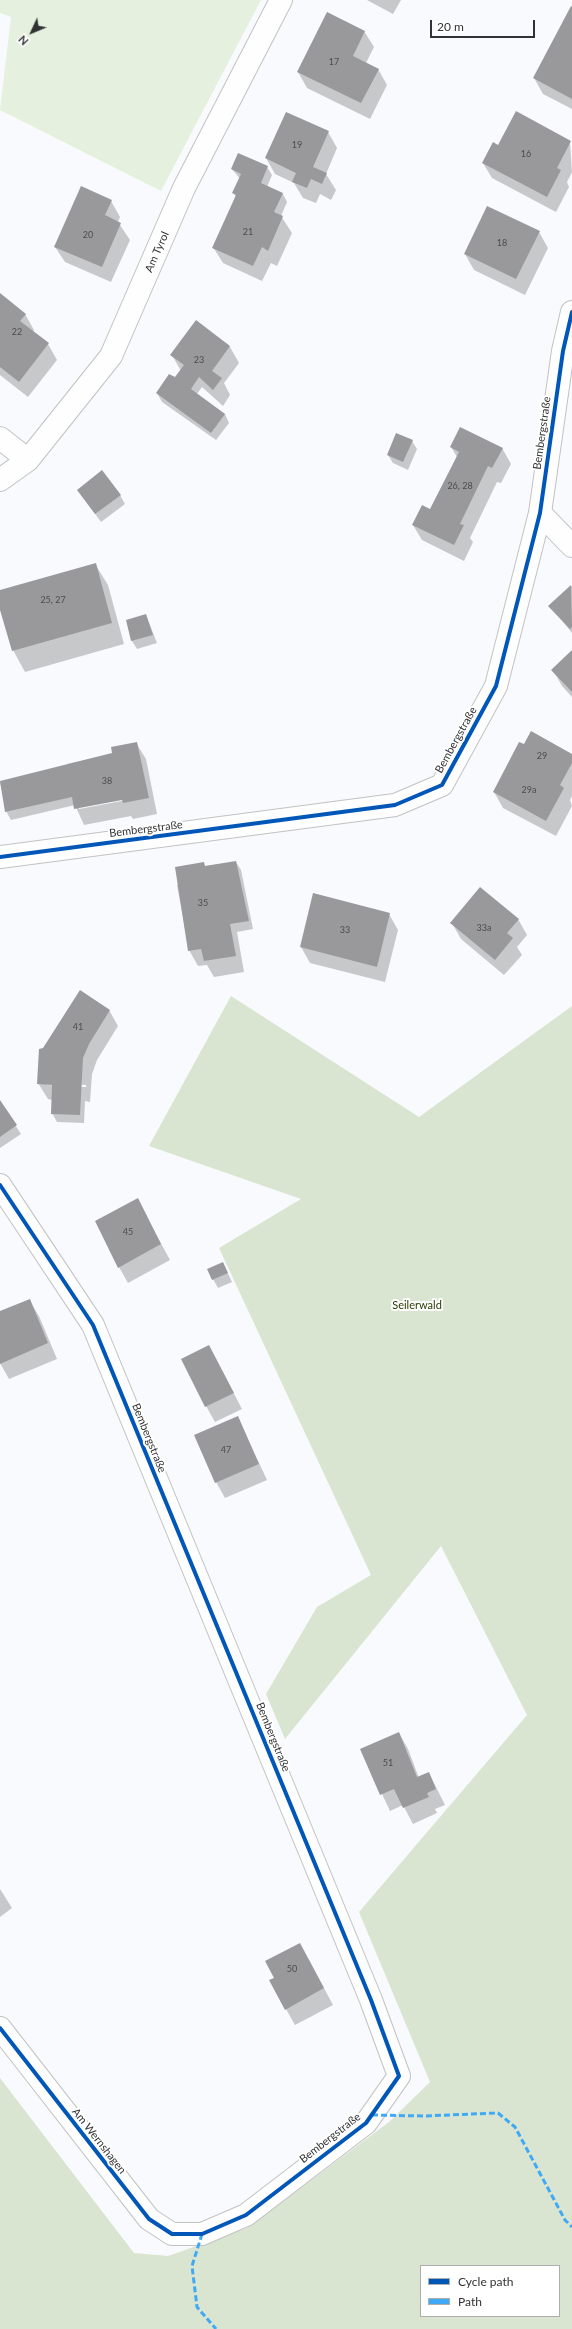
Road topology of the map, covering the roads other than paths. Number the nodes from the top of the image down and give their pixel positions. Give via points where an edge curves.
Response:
1 (281, 0) edge
2 (572, 312) edge
3 (0, 438) edge
4 (28, 460) junction
5 (0, 480) edge
6 (540, 513) junction
7 (572, 546) edge
8 (0, 857) edge
9 (0, 1185) edge
10 (0, 2028) edge
11 (202, 2234) joint

1 - 4 street, Am Tyrol via 184,188 111,356
2 - 6 street, Bembergstraße via 563,351
3 - 4 street
4 - 5 street, Am Tyrol
6 - 7 street
6 - 8 street, Bembergstraße via 496,686 442,785 395,805
9 - 11 street, Bembergstraße via 93,1325 368,1992 399,2076 366,2123 246,2215
10 - 11 street, Am Wernshagen via 149,2219 172,2234

